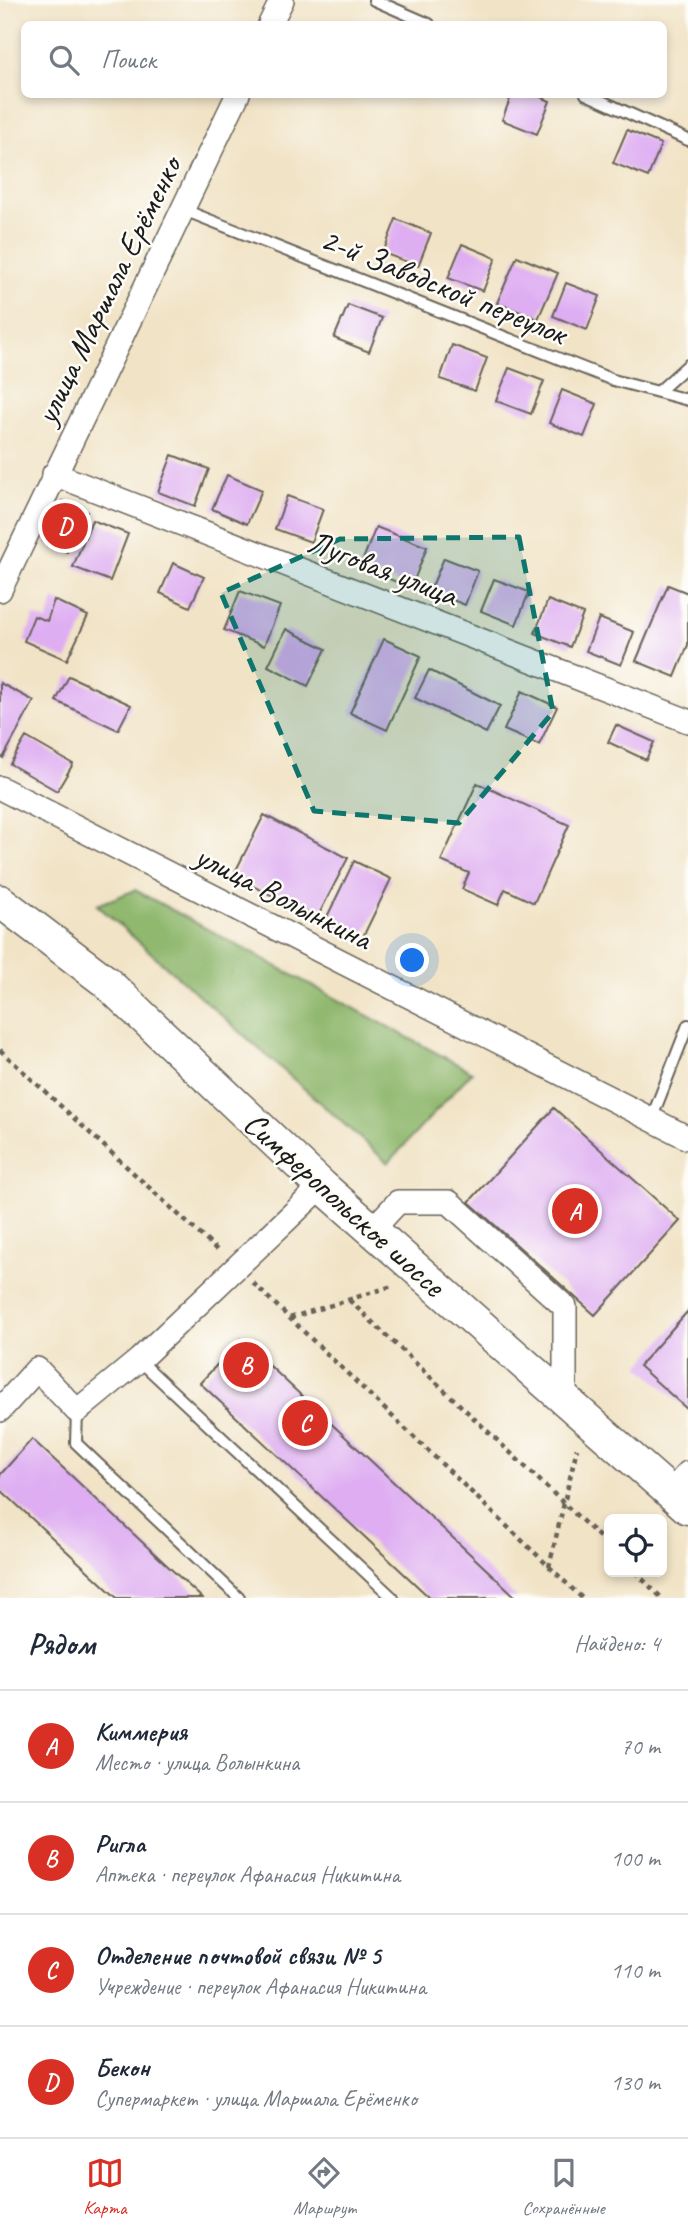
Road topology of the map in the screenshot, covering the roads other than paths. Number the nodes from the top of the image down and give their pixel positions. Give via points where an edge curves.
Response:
1 (282, 0) edge
2 (374, 0) edge
3 (272, 21) edge
4 (422, 21) edge
5 (235, 98) edge
6 (595, 98) edge
7 (688, 140) edge
8 (184, 210) junction
9 (688, 365) edge
10 (657, 392) junction
11 (688, 400) edge
12 (54, 474) junction
13 (0, 590) edge
14 (688, 721) edge
15 (0, 788) edge
16 (0, 901) edge
17 (688, 1026) edge
18 (651, 1120) junction
19 (688, 1138) edge
20 (322, 1186) junction
21 (372, 1230) junction
22 (139, 1360) junction
23 (565, 1398) junction
24 (0, 1410) edge
25 (77, 1411) junction
26 (682, 1491) edge
27 (239, 1598) edge
28 (393, 1598) edge

1 - 3 street
2 - 4 lane
5 - 8 street, улица Маршала Ерёменко
6 - 7 lane
8 - 10 lane, 2-й Заводской переулок via 613,380
8 - 12 street, улица Маршала Ерёменко
9 - 10 lane
10 - 11 lane, 2-й Заводской переулок
12 - 13 street, улица Маршала Ерёменко
12 - 14 street, Луговая улица
15 - 18 street, улица Волынкина
16 - 20 main road, Симферопольское шоссе via 105,981
17 - 18 lane
18 - 19 street, улица Волынкина
20 - 21 main road, Симферопольское шоссе
20 - 22 street
21 - 23 main road, Симферопольское шоссе
21 - 23 street via 398,1202 449,1202 565,1307
22 - 25 street
22 - 28 lane
23 - 26 main road, Симферопольское шоссе
24 - 25 street via 37,1369
25 - 27 lane via 76,1443

